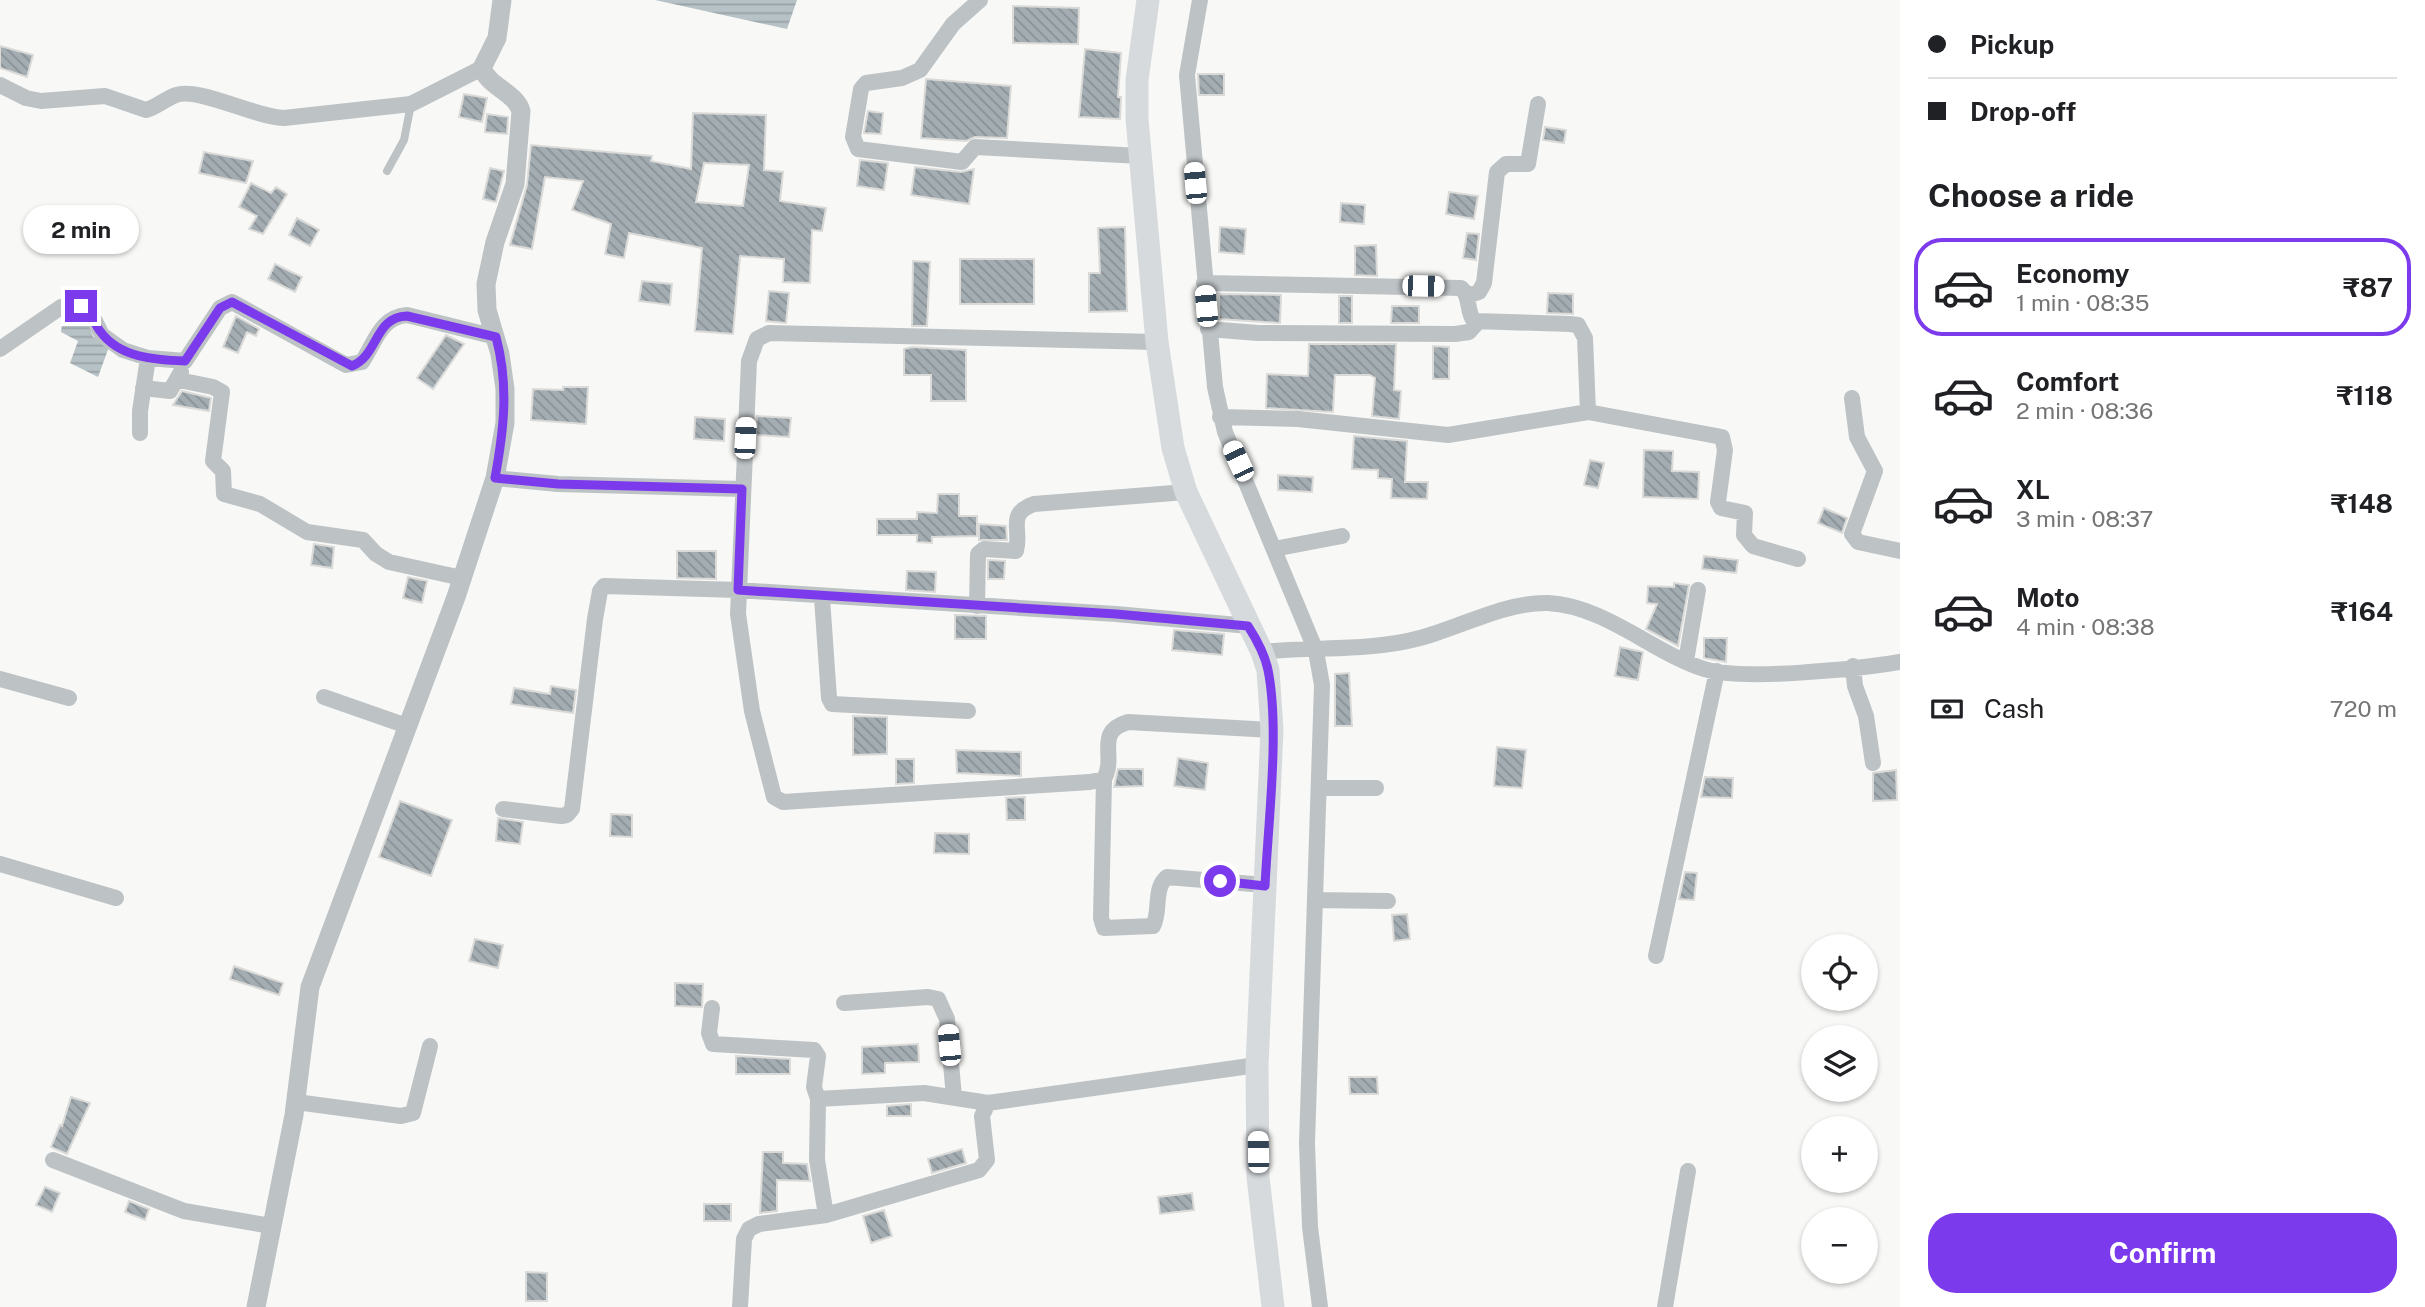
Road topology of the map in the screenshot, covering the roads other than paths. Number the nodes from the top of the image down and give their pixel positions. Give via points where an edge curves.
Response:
1 (502, 0) edge
2 (980, 0) edge
3 (1148, 0) edge
4 (1200, 0) edge
5 (482, 68) junction
6 (0, 85) edge
7 (411, 104) junction
8 (1538, 104) dead end
9 (1140, 156) junction
10 (387, 171) dead end
11 (1204, 283) junction
12 (1467, 296) junction
13 (1478, 322) junction
14 (1208, 329) junction
15 (496, 337) junction
16 (1157, 342) junction
17 (0, 349) edge
18 (148, 359) junction
19 (185, 361) junction
20 (179, 380) junction
21 (143, 388) junction
22 (1852, 398) dead end
23 (1588, 412) junction
24 (1220, 417) junction
25 (139, 433) dead end
26 (495, 478) junction
27 (742, 489) junction
28 (1186, 492) junction
29 (1342, 537) dead end
30 (1274, 549) junction
31 (1900, 551) edge
32 (1798, 559) dead end
33 (462, 578) junction
34 (738, 590) junction
35 (1698, 590) dead end
36 (822, 598) junction
37 (977, 606) junction
38 (1248, 626) junction
39 (1311, 650) junction
40 (1262, 652) junction
41 (1686, 661) junction
42 (1900, 662) edge
43 (1853, 666) junction
44 (1717, 671) junction
45 (0, 679) edge
46 (324, 697) dead end
47 (69, 698) dead end
48 (968, 711) dead end
49 (407, 726) junction
50 (1272, 730) junction
51 (1873, 764) dead end
52 (1104, 779) junction
53 (1321, 788) junction
54 (1376, 788) dead end
55 (503, 809) dead end
56 (0, 864) edge
57 (1265, 886) junction
58 (116, 898) dead end
59 (1315, 900) junction
60 (1388, 901) dead end
61 (1656, 956) dead end
62 (845, 1003) dead end
63 (712, 1008) dead end
64 (430, 1046) dead end
65 (1257, 1065) junction
66 (954, 1097) junction
67 (818, 1099) junction
68 (296, 1102) junction
69 (988, 1103) junction
70 (53, 1160) dead end
71 (1688, 1171) dead end
72 (826, 1215) junction
73 (271, 1226) junction
74 (256, 1307) edge
75 (740, 1307) edge
76 (1273, 1307) edge
77 (1320, 1307) edge
78 (1665, 1307) edge

1 - 5 street via 497,38
2 - 9 street via 953,24 920,70 902,78 866,83 861,89 853,137 858,149 962,162 975,146
3 - 9 main road via 1137,80
4 - 11 street via 1187,75
5 - 7 street
5 - 15 street via 521,111 515,184 486,284 487,310
6 - 7 street via 41,101 105,96 146,110 177,94 200,94 275,118
7 - 10 lane via 404,140
8 - 12 street via 1528,163 1506,164 1497,172 1485,283 1479,292
9 - 16 main road
11 - 12 street via 1451,287 1461,288
11 - 14 street
12 - 13 street via 1469,315
13 - 14 street via 1469,332 1455,334
13 - 23 street via 1578,325 1586,338
14 - 24 street
15 - 19 street via 397,316 386,321 362,362 352,366 232,302 220,308
15 - 26 street via 505,389 505,423
16 - 27 street via 769,333 751,349
16 - 28 main road via 1173,448
17 - 18 street via 61,307 74,304 90,311 102,335 111,342
18 - 19 street
18 - 21 street
19 - 20 street
20 - 21 street via 170,391
20 - 33 street via 222,393 213,461 223,471 224,494 260,504 307,532 363,540 389,562
21 - 25 street
22 - 31 street via 1857,438 1875,471 1852,534 1858,542
23 - 24 street via 1448,435 1298,419
23 - 32 street via 1718,434 1725,450 1717,502 1721,508 1745,513 1744,535 1753,546
24 - 30 street
26 - 27 street
26 - 33 street
27 - 34 street
28 - 37 street via 1025,507 1017,518 1016,551 984,549 978,554
28 - 38 main road
29 - 30 street
30 - 39 street
33 - 49 street
34 - 36 street
34 - 52 street via 740,639 752,711 777,800
34 - 55 street via 604,586 595,619 572,809 561,816
35 - 41 street
36 - 37 street
36 - 48 street via 832,704
37 - 38 street
38 - 40 main road
39 - 40 street
39 - 41 street via 1367,648 1419,638 1488,615 1547,603 1590,614
39 - 53 street via 1322,684
40 - 50 main road via 1268,670
41 - 44 street
42 - 43 street
43 - 44 street
43 - 51 street
44 - 61 street
45 - 47 street
46 - 49 street
49 - 68 street via 310,987
50 - 52 street via 1128,722 1112,729 1108,737
50 - 57 main road
52 - 57 street via 1104,928 1153,926 1160,886 1167,877
53 - 54 street
53 - 59 street
56 - 58 street
57 - 65 main road
59 - 60 street
59 - 77 street via 1307,1143 1310,1227
62 - 66 street via 938,999 947,1019
63 - 67 street via 709,1032 713,1044 814,1050
64 - 68 street via 413,1113
65 - 69 street
65 - 76 main road via 1258,1177
66 - 67 street via 924,1093
66 - 69 street
67 - 72 street via 817,1160
68 - 73 street
69 - 72 street via 982,1116 986,1160 979,1170
70 - 73 street via 184,1211
71 - 78 street
72 - 75 street via 749,1229 744,1239
73 - 74 street

